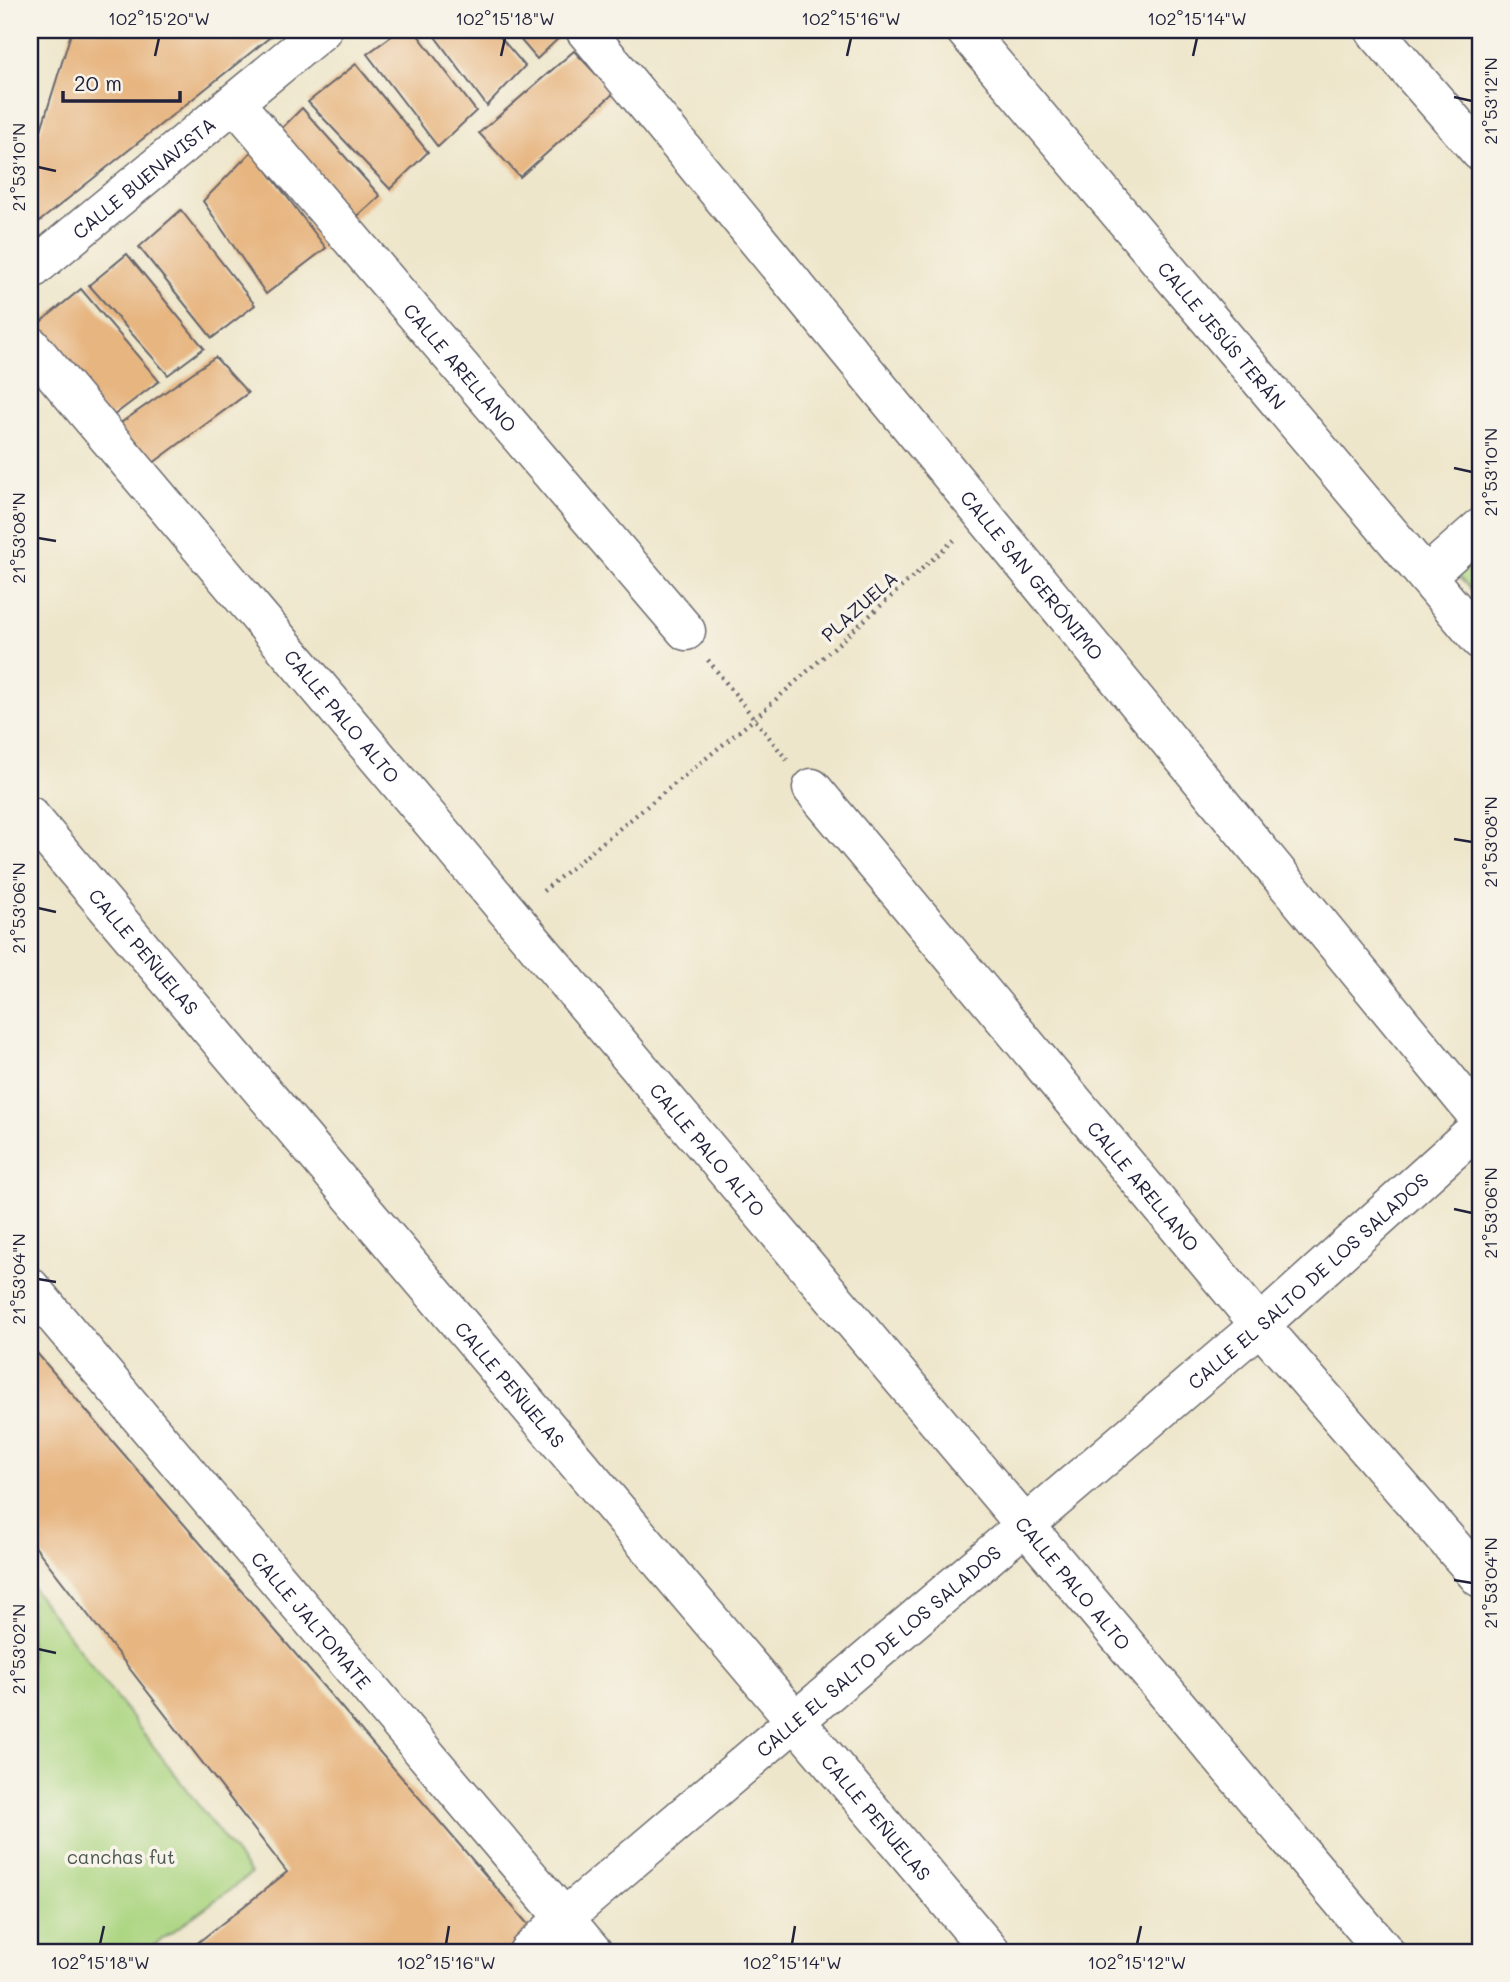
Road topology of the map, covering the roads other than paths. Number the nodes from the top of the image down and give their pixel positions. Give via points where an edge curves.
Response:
1 (322, 30) edge
2 (585, 30) edge
3 (965, 30) edge
4 (1374, 30) edge
5 (236, 104) junction
6 (1480, 152) edge
7 (30, 271) edge
8 (30, 345) edge
9 (1480, 528) edge
10 (1426, 576) junction
11 (687, 631) road end
12 (1480, 640) edge
13 (812, 788) road end
14 (30, 816) edge
15 (1480, 1119) edge
16 (1480, 1126) edge
17 (30, 1287) edge
18 (1260, 1325) junction
19 (1026, 1524) junction
20 (1480, 1578) edge
21 (794, 1719) junction
22 (564, 1917) junction
23 (528, 1952) edge
24 (593, 1952) edge
25 (991, 1952) edge
26 (1385, 1952) edge

1 - 5 street, CALLE BUENAVISTA
2 - 15 street, CALLE SAN GERÓNIMO
3 - 10 street, CALLE JESÚS TERÁN
4 - 6 street
5 - 7 street, CALLE BUENAVISTA
5 - 11 street, CALLE ARELLANO
8 - 19 street, CALLE PALO ALTO
9 - 10 street
10 - 12 street, CALLE JESÚS TERÁN
13 - 18 street, CALLE ARELLANO
14 - 21 street, CALLE PEÑUELAS
16 - 18 street, CALLE EL SALTO DE LOS SALADOS
17 - 22 street, CALLE JALTOMATE
18 - 19 street, CALLE EL SALTO DE LOS SALADOS
18 - 20 street, CALLE ARELLANO
19 - 21 street, CALLE EL SALTO DE LOS SALADOS
19 - 26 street, CALLE PALO ALTO
21 - 22 street, CALLE EL SALTO DE LOS SALADOS
21 - 25 street, CALLE PEÑUELAS
22 - 23 street, CALLE EL SALTO DE LOS SALADOS
22 - 24 street, CALLE JALTOMATE

